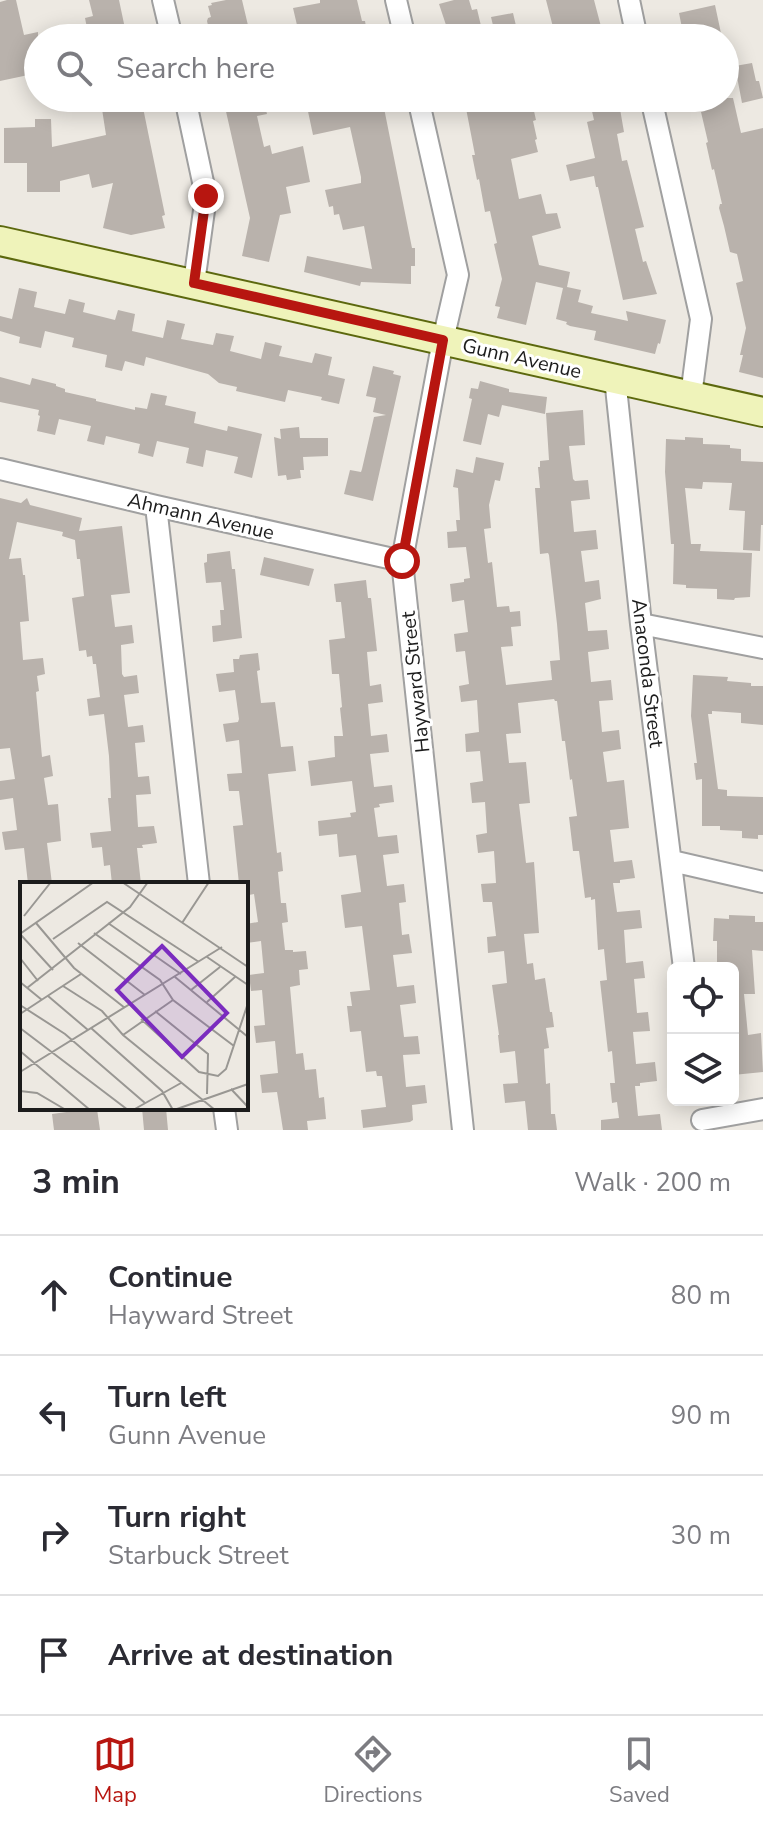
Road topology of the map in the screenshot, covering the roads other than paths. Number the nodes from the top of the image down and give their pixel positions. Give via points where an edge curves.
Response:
1 (163, 0) edge
2 (396, 0) edge
3 (629, 0) edge
4 (169, 24) edge
5 (402, 24) edge
6 (634, 24) edge
7 (188, 112) edge
8 (421, 112) edge
9 (654, 112) edge
10 (0, 241) edge
11 (194, 283) junction
12 (443, 340) junction
13 (615, 378) junction
14 (691, 396) junction
15 (763, 412) edge
16 (0, 469) edge
17 (156, 506) junction
18 (402, 561) junction
19 (641, 624) junction
20 (763, 648) edge
21 (672, 861) junction
22 (199, 882) edge
23 (763, 882) edge
24 (683, 962) edge
25 (763, 1109) edge
26 (224, 1110) edge
27 (701, 1117) edge
28 (227, 1130) edge
29 (463, 1130) edge

1 - 4 street
2 - 5 street
3 - 6 street
7 - 11 street via 206,196
8 - 12 street, Hayward Street via 458,275
9 - 14 street via 701,319
10 - 11 street, Gunn Avenue
11 - 12 street, Gunn Avenue
12 - 13 street, Gunn Avenue
12 - 18 street, Hayward Street
13 - 14 street, Gunn Avenue
13 - 19 street, Anaconda Street
14 - 15 street, Gunn Avenue
16 - 17 street, Ahmann Avenue
17 - 18 street, Ahmann Avenue
17 - 22 street
18 - 29 street, Hayward Street
19 - 20 street
19 - 21 street, Anaconda Street
21 - 23 street
21 - 24 street, Anaconda Street
25 - 27 street
26 - 28 street

